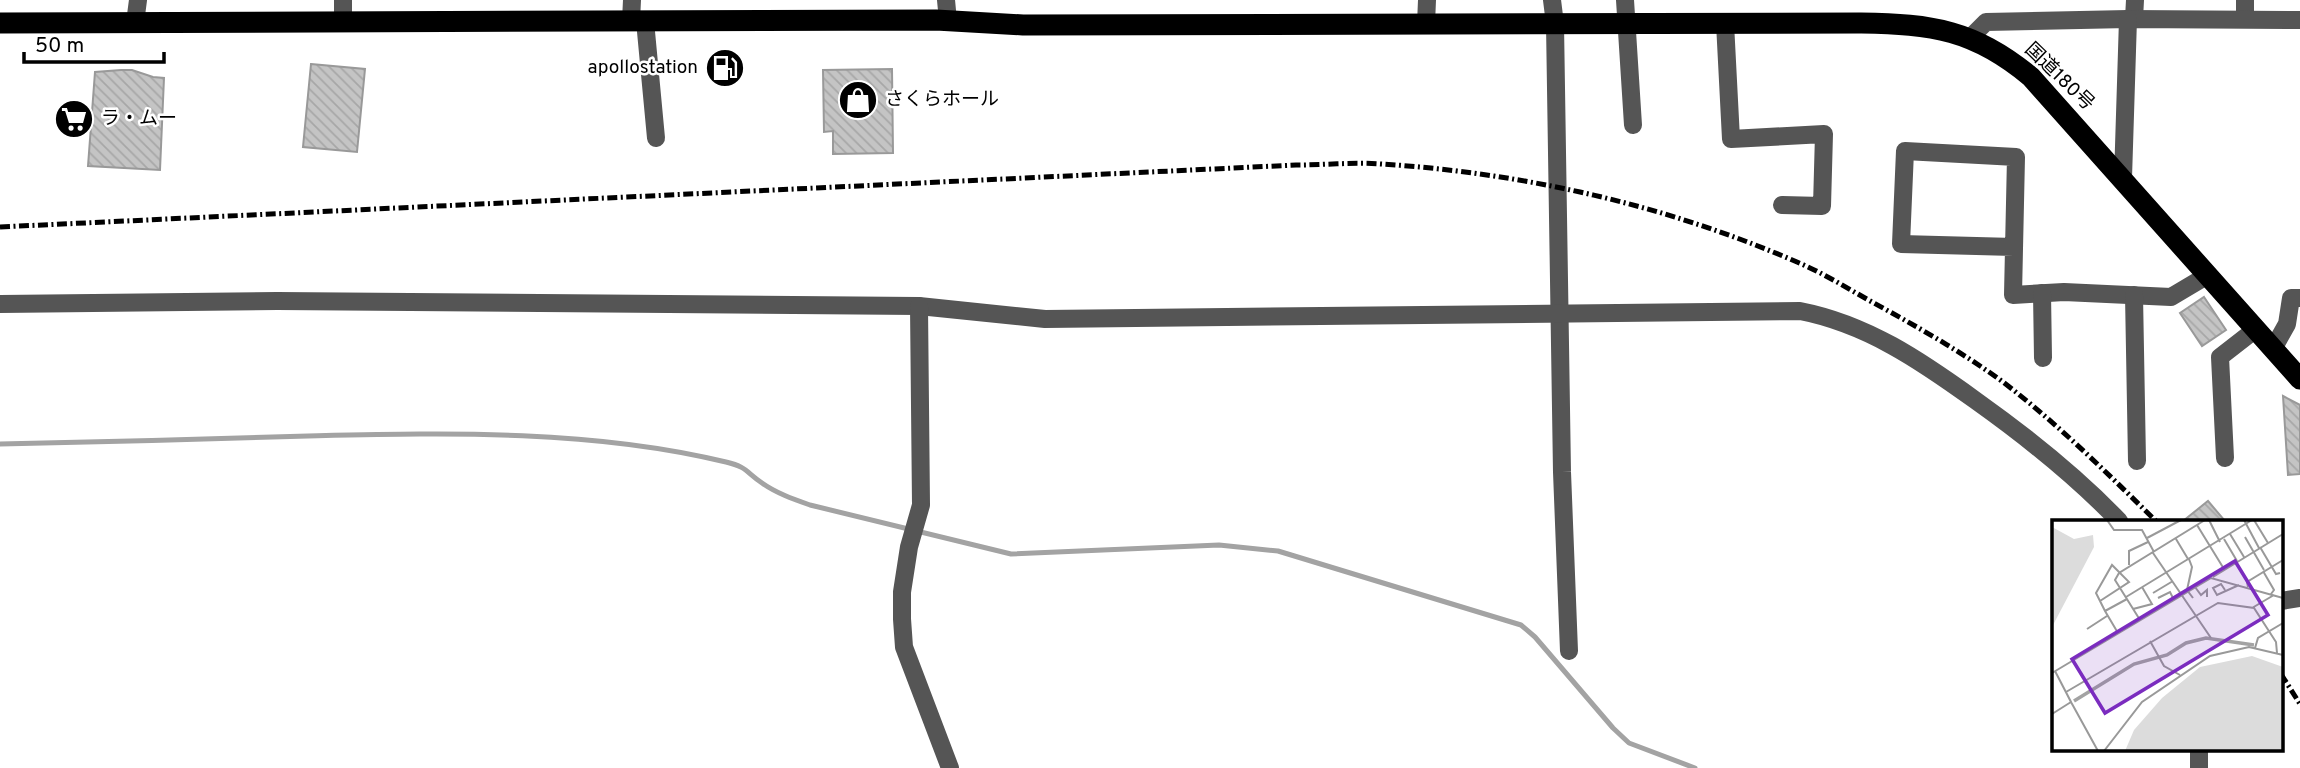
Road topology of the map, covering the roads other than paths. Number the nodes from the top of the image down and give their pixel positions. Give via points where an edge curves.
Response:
1 (138, 0) edge
2 (343, 0) edge
3 (1427, 0) edge
4 (1552, 0) edge
5 (1625, 0) edge
6 (2135, 0) edge
7 (2245, 0) edge
8 (947, 10) edge
9 (636, 14) edge
10 (2131, 19) junction
11 (2245, 19) junction
12 (2300, 20) edge
13 (343, 22) junction
14 (0, 23) edge
15 (135, 23) junction
16 (1725, 23) junction
17 (1426, 24) junction
18 (1555, 24) junction
19 (1625, 24) junction
20 (1970, 38) junction
21 (1633, 125) dead end
22 (656, 138) dead end
23 (2123, 178) junction
24 (1783, 205) dead end
25 (2014, 247) junction
26 (2208, 275) junction
27 (2042, 293) junction
28 (2134, 295) junction
29 (2300, 298) edge
30 (0, 304) edge
31 (919, 306) junction
32 (1560, 313) junction
33 (2256, 329) junction
34 (2273, 349) junction
35 (2043, 358) dead end
36 (2300, 379) edge
37 (2225, 458) dead end
38 (2137, 461) dead end
39 (2118, 520) edge
40 (2300, 598) edge
41 (2282, 601) edge
42 (1569, 650) dead end
43 (2199, 750) edge
44 (950, 768) edge
45 (2199, 768) edge

1 - 15 street
2 - 13 street
3 - 17 street
4 - 18 street
5 - 19 street
6 - 10 street
7 - 11 street
8 - 9 highway, 国道180号
8 - 17 highway, 国道180号 via 1023,25
9 - 13 highway, 国道180号
9 - 22 street
10 - 11 street
10 - 20 street via 1986,22
10 - 23 street
11 - 12 street
13 - 15 highway, 国道180号
14 - 15 highway, 国道180号
16 - 19 highway, 国道180号
16 - 20 highway, 国道180号 via 1920,25
16 - 24 street via 1731,139 1824,134 1822,206
17 - 18 highway, 国道180号
18 - 19 highway, 国道180号
18 - 32 street
19 - 21 street
20 - 23 highway, 国道180号 via 2031,77
23 - 26 highway, 国道180号
25 - 25 street via 2016,156 1905,150 1901,244
25 - 27 street via 2013,295
26 - 28 street via 2171,297
26 - 33 highway, 国道180号
27 - 28 street
27 - 35 street
28 - 38 street
29 - 34 street via 2291,298 2287,324
30 - 31 street via 277,301
31 - 32 street via 1045,319
31 - 44 street via 921,505 902,592 904,647
32 - 39 street via 1800,311 1859,327 1920,362 2021,433
32 - 42 street
33 - 34 highway, 国道180号
33 - 37 street via 2220,358
34 - 36 highway, 国道180号
40 - 41 street
43 - 45 street

